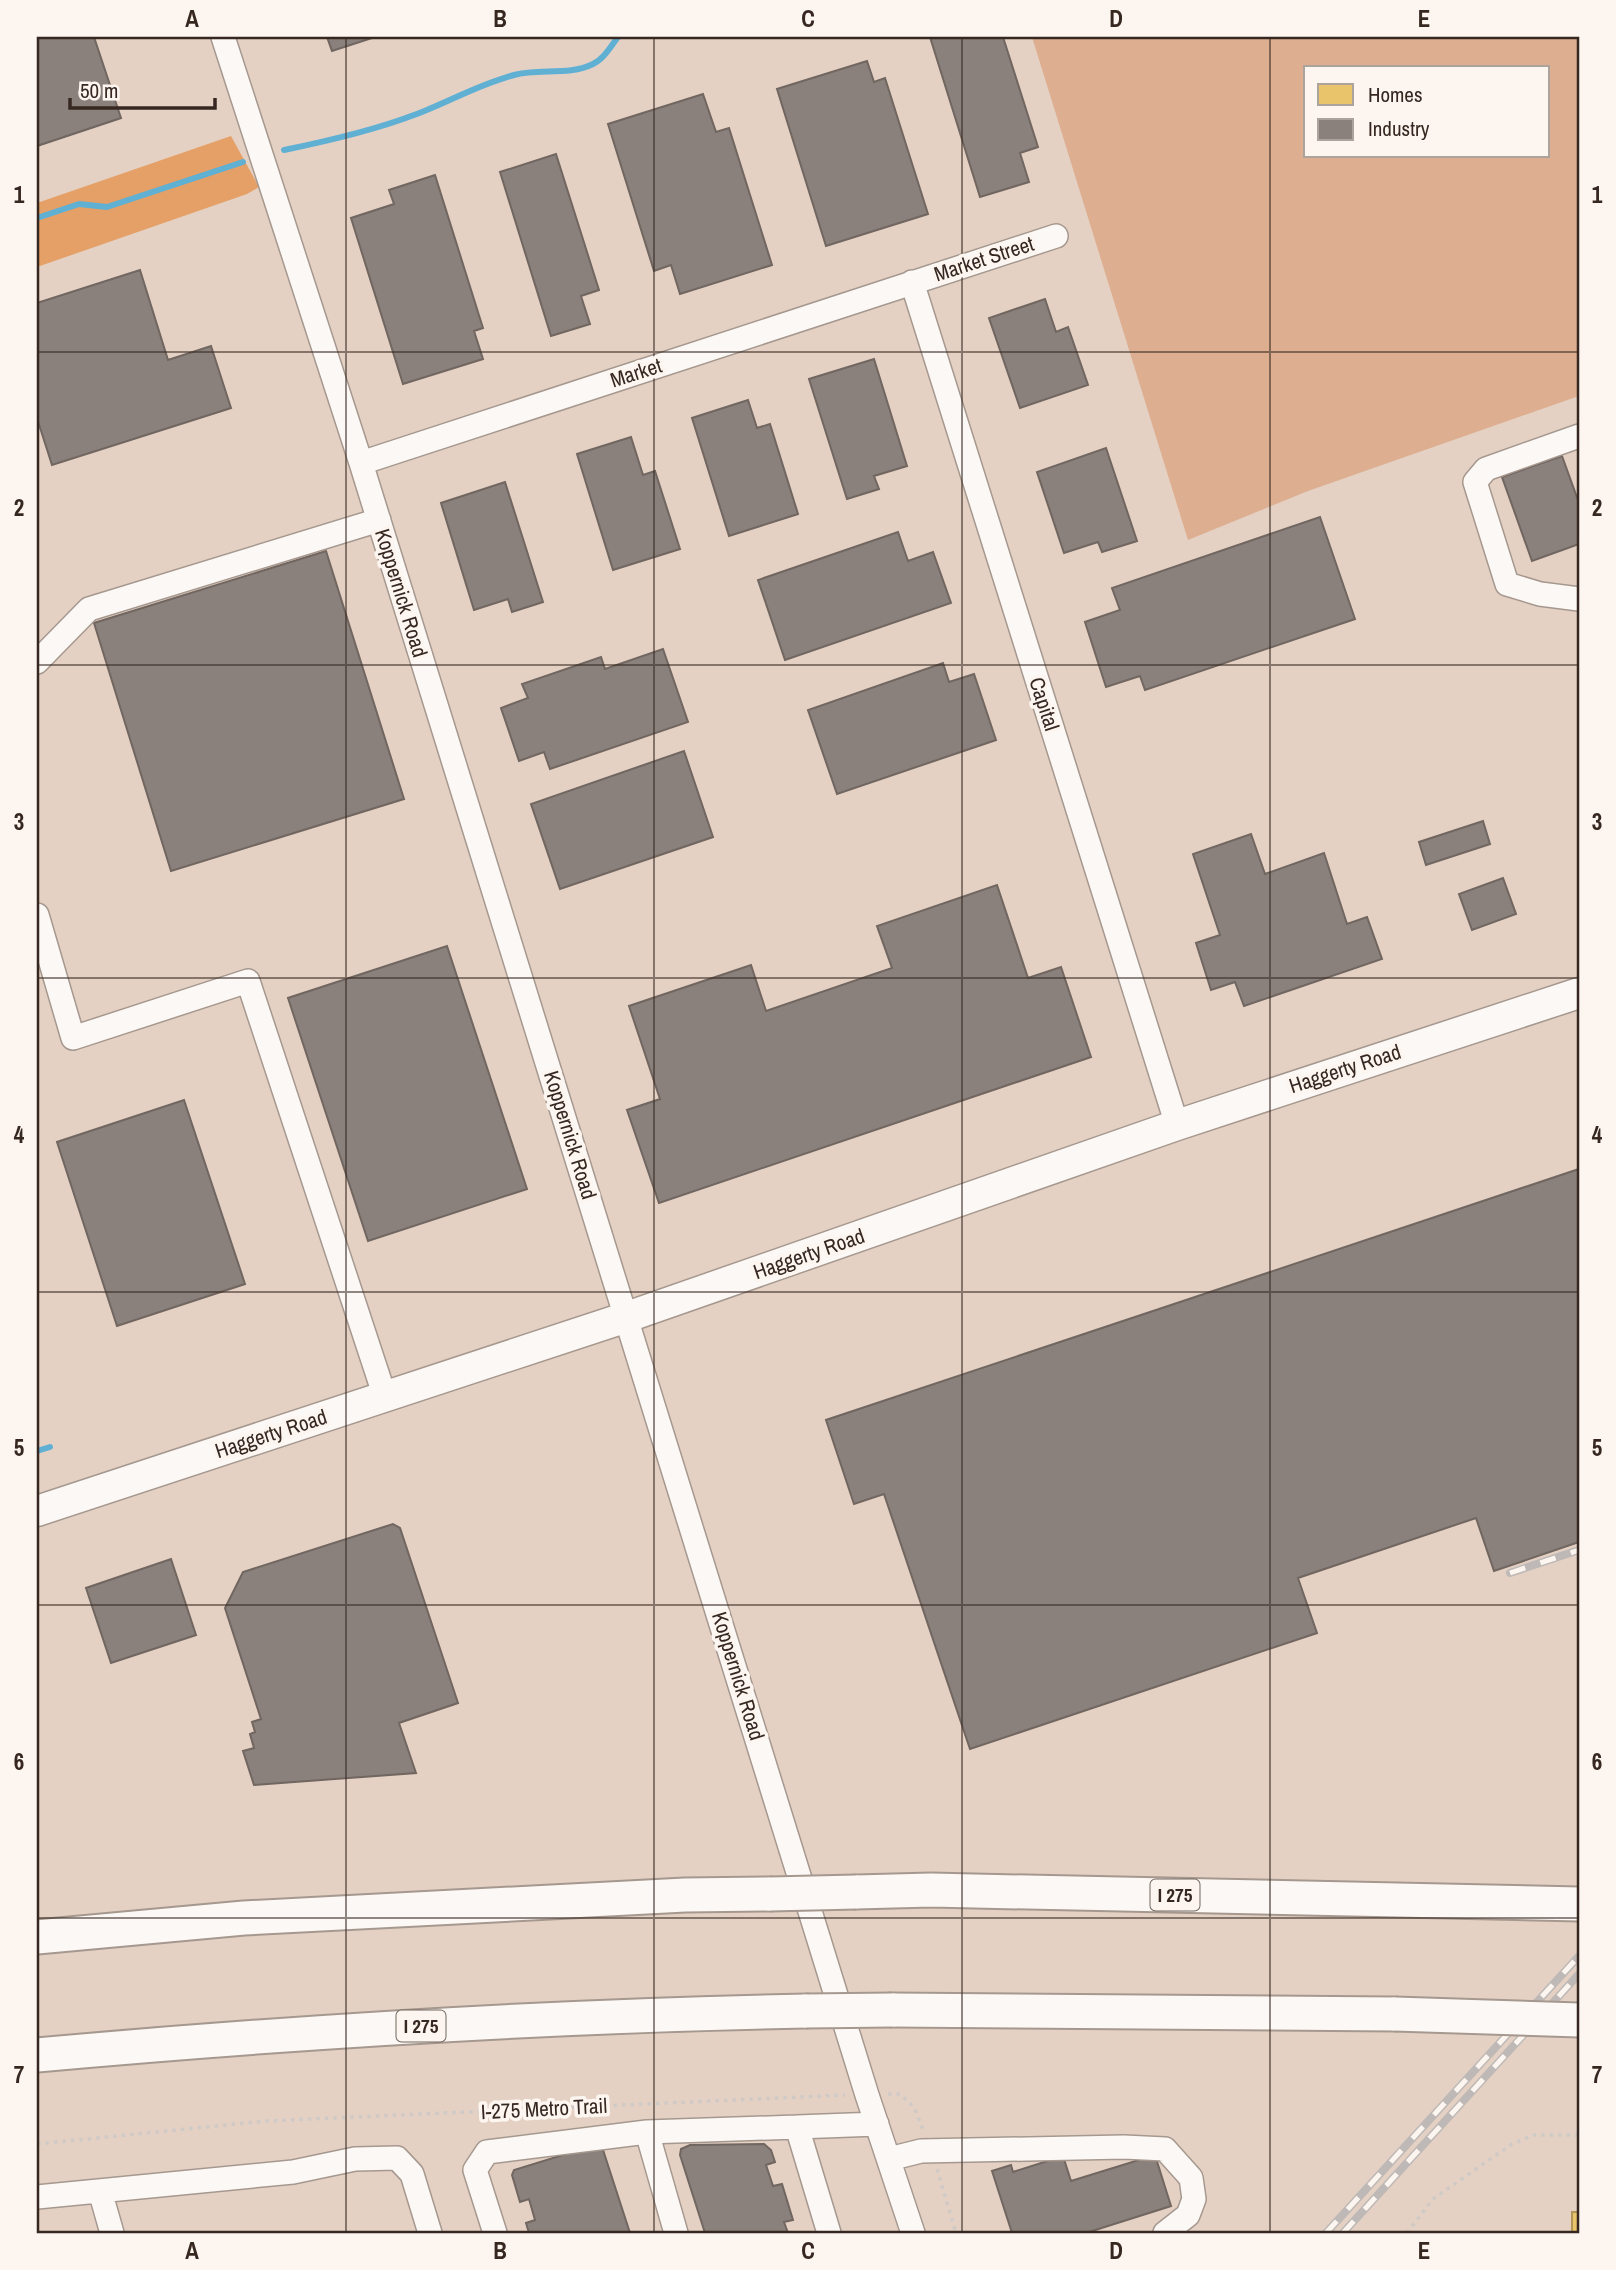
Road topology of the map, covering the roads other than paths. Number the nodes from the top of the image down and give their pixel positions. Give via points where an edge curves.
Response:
1 (223, 37) edge
2 (1056, 236) dead end
3 (912, 282) junction
4 (1579, 436) edge
5 (361, 463) junction
6 (379, 520) junction
7 (1579, 599) edge
8 (37, 662) edge
9 (37, 915) edge
10 (1579, 993) edge
11 (1177, 1125) junction
12 (627, 1317) junction
13 (385, 1397) junction
14 (37, 1511) edge
15 (1579, 1904) edge
16 (37, 1937) edge
17 (1579, 2020) edge
18 (37, 2055) edge
19 (877, 2124) junction
20 (797, 2127) junction
21 (647, 2133) junction
22 (889, 2159) junction
23 (100, 2191) junction
24 (37, 2197) edge
25 (113, 2233) edge
26 (430, 2233) edge
27 (495, 2233) edge
28 (676, 2233) edge
29 (829, 2233) edge
30 (913, 2233) edge
31 (1165, 2233) edge

1 - 5 street, Koppernick Road
2 - 3 street, Market Street
3 - 5 street, Market
3 - 11 street, Capital
4 - 7 street via 1486,469 1475,482 1507,584
5 - 6 street, Koppernick Road
6 - 8 street via 89,609
6 - 12 street, Koppernick Road
9 - 13 street via 73,1038 248,981
10 - 11 main road, Haggerty Road
11 - 12 main road, Haggerty Road
12 - 13 main road, Haggerty Road
12 - 19 street, Koppernick Road
13 - 14 main road, Haggerty Road
15 - 16 highway, I 275, bridge via 931,1890 685,1895 244,1918
17 - 18 highway, I 275, bridge via 1395,2014 710,2013 470,2023
19 - 20 street
19 - 22 street, Koppernick Road
20 - 21 street
20 - 29 street
21 - 27 street via 487,2152 475,2170
21 - 28 street
22 - 30 street, Koppernick Road
22 - 31 street via 921,2151 1165,2149 1191,2178 1194,2199 1188,2215
23 - 24 street
23 - 25 street
23 - 26 street via 293,2172 355,2159 397,2158 412,2174

